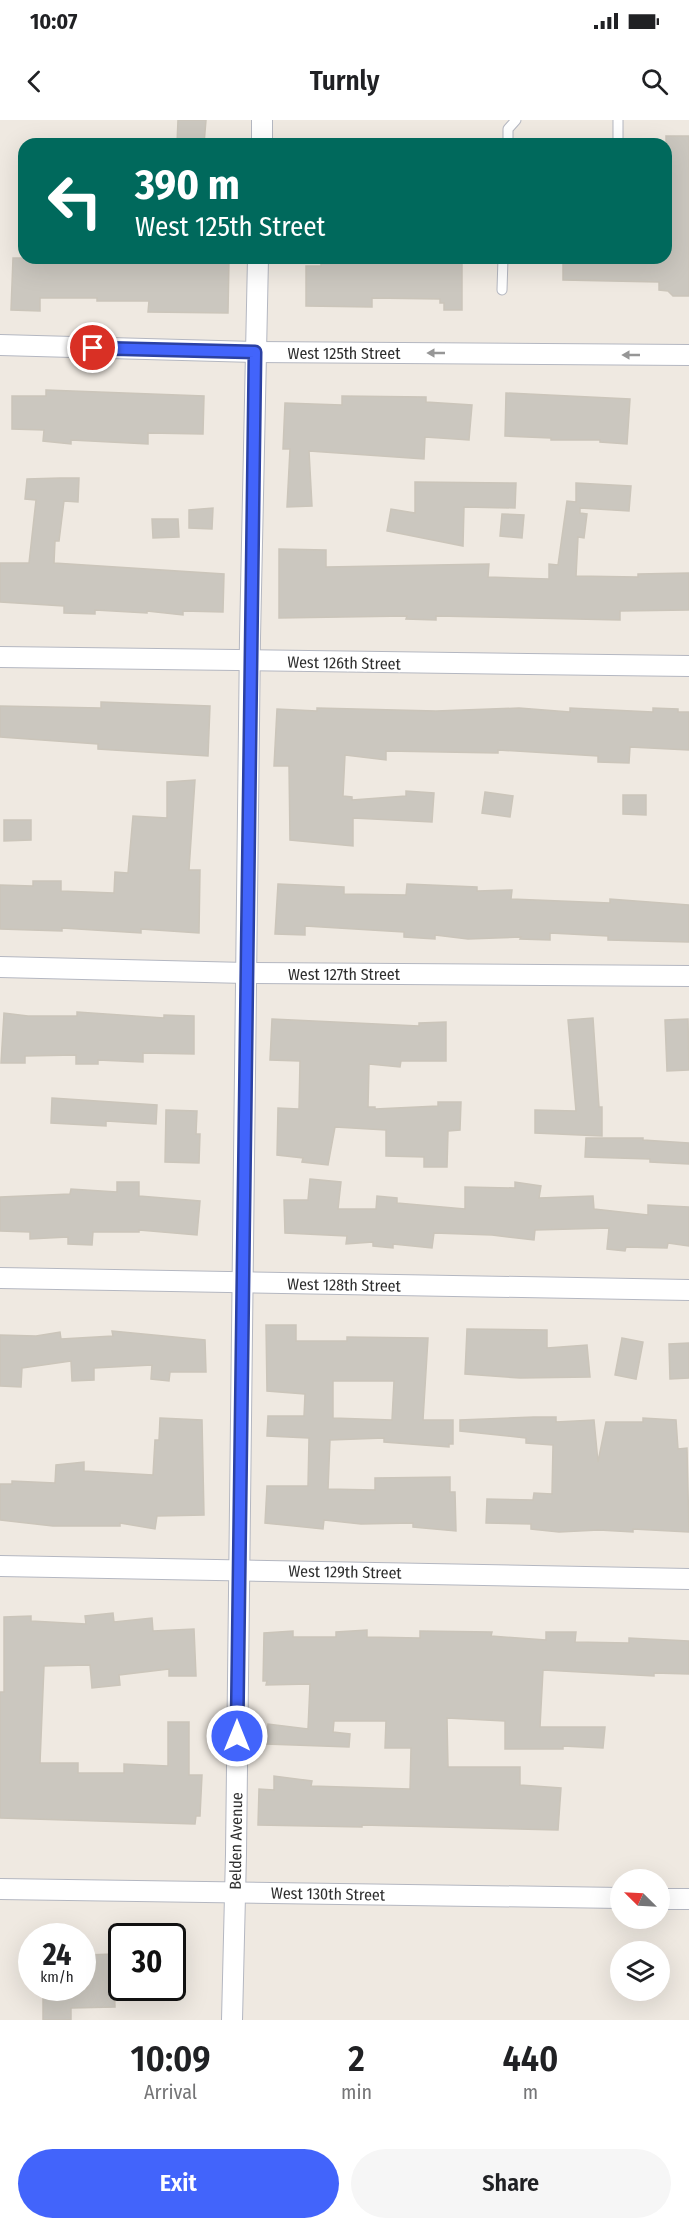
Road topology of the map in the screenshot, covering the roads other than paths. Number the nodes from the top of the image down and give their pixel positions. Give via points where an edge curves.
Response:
1 (262, 120) edge
2 (516, 120) edge
3 (618, 120) edge
4 (262, 138) edge
5 (508, 138) edge
6 (618, 138) edge
7 (258, 264) edge
8 (503, 264) edge
9 (502, 290) dead end
10 (0, 345) edge
11 (255, 352) junction
12 (689, 355) edge
13 (0, 657) edge
14 (250, 662) junction
15 (689, 666) edge
16 (0, 967) edge
17 (246, 973) junction
18 (689, 976) edge
19 (0, 1278) edge
20 (243, 1284) junction
21 (689, 1290) edge
22 (0, 1566) edge
23 (239, 1570) junction
24 (689, 1579) edge
25 (0, 1889) edge
26 (236, 1893) junction
27 (610, 1898) edge
28 (670, 1899) edge
29 (689, 1899) edge
30 (232, 2020) edge

1 - 4 street
2 - 5 lane via 508,129
3 - 6 lane
7 - 11 street, Belden Avenue
8 - 9 lane
10 - 11 street, West 125th Street
12 -> 11 street, West 125th Street
11 - 14 street, Belden Avenue
13 - 14 street, West 126th Street
14 - 15 street, West 126th Street
14 - 17 street, Belden Avenue
16 - 17 street, West 127th Street
17 - 18 street, West 127th Street
17 - 20 street, Belden Avenue
19 - 20 street, West 128th Street
20 - 21 street, West 128th Street
20 - 23 street, Belden Avenue
22 - 23 street, West 129th Street
23 - 24 street, West 129th Street
23 - 26 street, Belden Avenue
25 - 26 street, West 130th Street
26 - 27 street, West 130th Street
26 - 30 street, Belden Avenue
28 - 29 street

